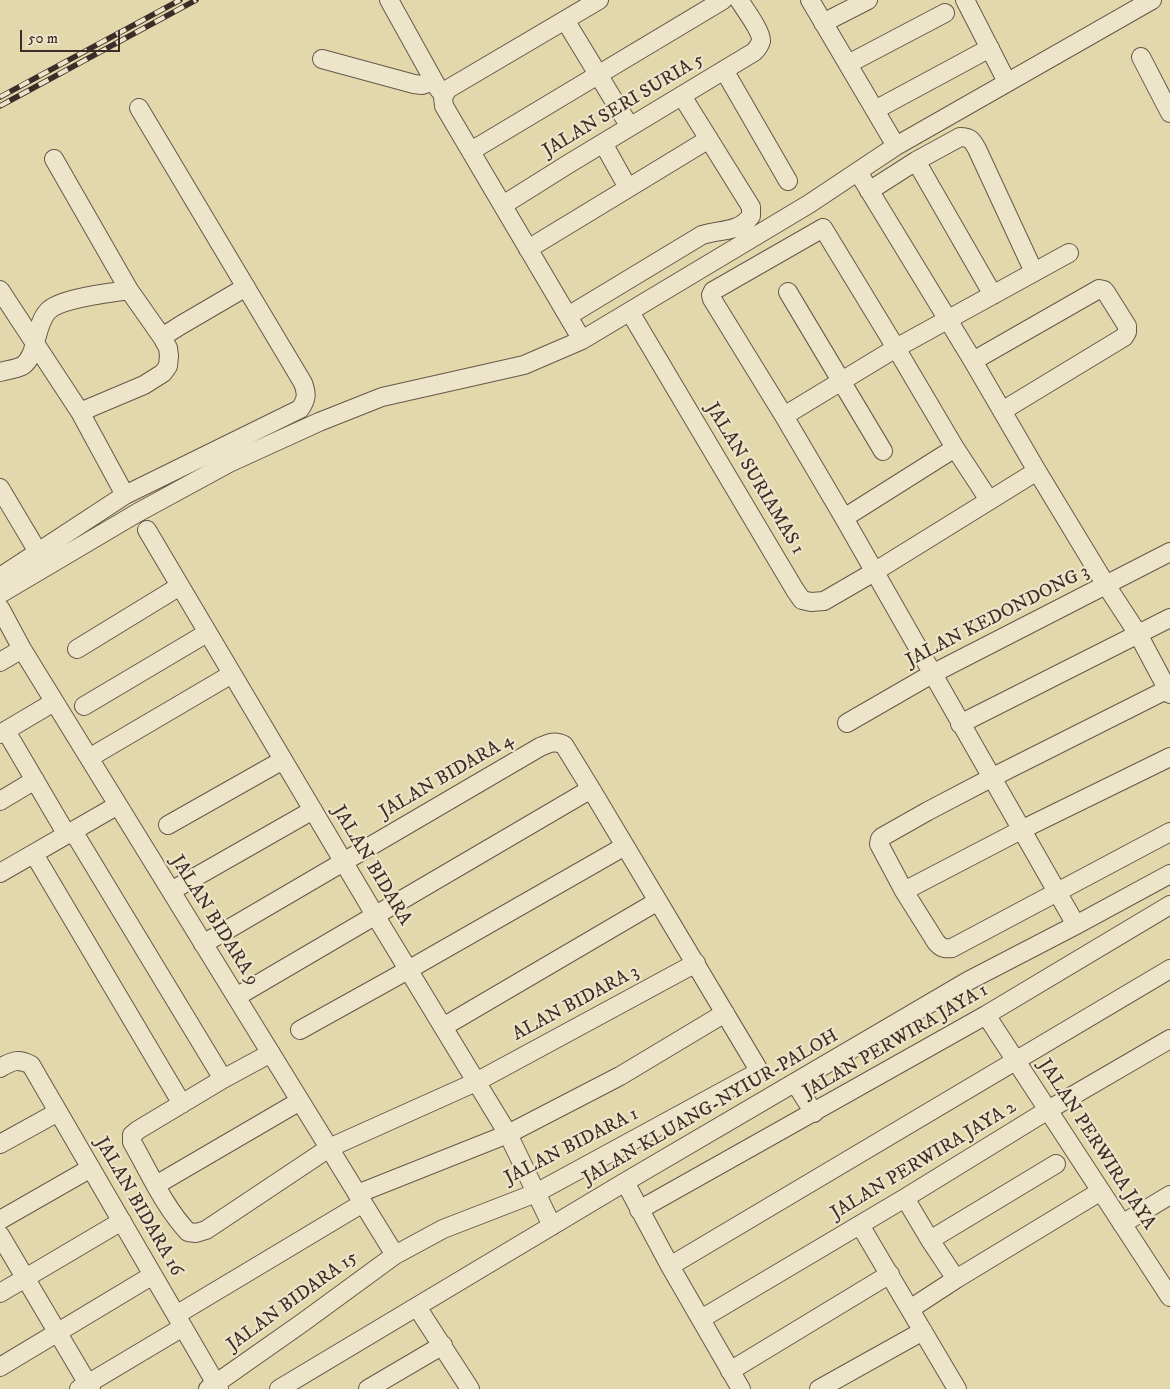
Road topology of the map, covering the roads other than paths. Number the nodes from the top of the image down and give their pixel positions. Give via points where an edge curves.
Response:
1 (390, 0) edge
2 (599, 0) edge
3 (723, 0) edge
4 (739, 0) edge
5 (810, 0) edge
6 (868, 0) edge
7 (965, 0) edge
8 (1152, 0) edge
9 (945, 13) dead end
10 (565, 20) junction
11 (823, 23) junction
12 (990, 48) junction
13 (1142, 58) dead end
14 (322, 59) dead end
15 (848, 64) junction
16 (724, 70) junction
17 (598, 75) junction
18 (434, 81) junction
19 (1007, 82) junction
20 (682, 96) junction
21 (443, 97) junction
22 (139, 108) dead end
23 (875, 110) junction
24 (1170, 113) edge
25 (630, 127) junction
26 (709, 139) junction
27 (603, 143) junction
28 (896, 146) junction
29 (471, 151) junction
30 (54, 159) dead end
31 (916, 162) junction
32 (858, 172) junction
33 (788, 181) dead end
34 (628, 188) junction
35 (869, 191) junction
36 (503, 205) junction
37 (528, 249) junction
38 (1069, 253) dead end
39 (1034, 272) junction
40 (246, 287) junction
41 (0, 290) edge
42 (129, 290) junction
43 (788, 292) dead end
44 (993, 295) junction
45 (630, 312) junction
46 (568, 316) junction
47 (948, 320) junction
48 (162, 337) junction
49 (582, 340) junction
50 (34, 343) junction
51 (896, 348) junction
52 (973, 361) junction
53 (0, 372) edge
54 (841, 380) junction
55 (1002, 410) junction
56 (80, 412) junction
57 (784, 416) junction
58 (955, 448) junction
59 (883, 450) dead end
60 (1037, 471) junction
61 (0, 488) edge
62 (126, 496) junction
63 (988, 500) junction
64 (844, 518) junction
65 (147, 530) dead end
66 (38, 552) junction
67 (1170, 552) edge
68 (874, 572) junction
69 (0, 577) edge
70 (1106, 585) junction
71 (180, 586) junction
72 (0, 594) edge
73 (0, 608) edge
74 (1170, 618) edge
75 (207, 632) junction
76 (1138, 634) junction
77 (22, 649) junction
78 (77, 649) dead end
79 (0, 662) edge
80 (232, 674) junction
81 (932, 674) junction
82 (1169, 690) edge
83 (54, 702) junction
84 (84, 706) dead end
85 (847, 723) dead end
86 (960, 724) junction
87 (3, 732) edge
88 (1170, 757) edge
89 (89, 758) junction
90 (283, 760) junction
91 (991, 778) junction
92 (35, 780) junction
93 (591, 789) junction
94 (0, 801) edge
95 (118, 805) junction
96 (313, 810) junction
97 (168, 824) dead end
98 (1021, 830) junction
99 (1170, 832) edge
100 (70, 833) junction
101 (625, 846) junction
102 (34, 854) junction
103 (343, 861) junction
104 (0, 873) edge
105 (1170, 874) edge
106 (171, 891) junction
107 (904, 891) junction
108 (1057, 892) junction
109 (658, 900) junction
110 (1170, 905) edge
111 (375, 915) junction
112 (1076, 926) junction
113 (204, 944) junction
114 (696, 964) junction
115 (1170, 969) edge
116 (408, 970) junction
117 (236, 997) junction
118 (725, 1013) junction
119 (986, 1016) junction
120 (443, 1027) junction
121 (300, 1030) dead end
122 (1170, 1039) edge
123 (271, 1053) junction
124 (1016, 1060) junction
125 (6, 1065) edge
126 (223, 1079) junction
127 (476, 1082) junction
128 (795, 1083) junction
129 (300, 1102) junction
130 (182, 1104) junction
131 (1048, 1110) junction
132 (58, 1112) junction
133 (814, 1113) junction
134 (508, 1134) junction
135 (0, 1144) edge
136 (329, 1148) junction
137 (1056, 1164) dead end
138 (90, 1168) junction
139 (625, 1182) junction
140 (156, 1185) junction
141 (1101, 1191) junction
142 (536, 1194) junction
143 (1170, 1195) edge
144 (360, 1198) junction
145 (906, 1198) junction
146 (639, 1210) junction
147 (0, 1220) edge
148 (122, 1222) junction
149 (1122, 1224) junction
150 (860, 1225) junction
151 (552, 1226) junction
152 (0, 1235) edge
153 (930, 1240) junction
154 (395, 1255) junction
155 (670, 1266) junction
156 (890, 1274) junction
157 (153, 1275) junction
158 (1164, 1277) edge
159 (25, 1279) junction
160 (956, 1279) junction
161 (0, 1293) edge
162 (1170, 1297) edge
163 (417, 1307) junction
164 (910, 1309) junction
165 (701, 1319) junction
166 (179, 1321) junction
167 (923, 1331) junction
168 (58, 1333) junction
169 (443, 1345) junction
170 (0, 1367) edge
171 (730, 1371) junction
172 (86, 1387) edge
173 (214, 1387) edge
174 (279, 1389) edge
175 (368, 1389) edge
176 (470, 1389) edge
177 (741, 1389) edge
178 (819, 1389) edge
179 (957, 1389) edge

1 - 18 street
2 - 10 street
3 - 17 street
4 - 16 street, JALAN SERI SURIA 5 via 761,38 754,52
5 - 11 street
6 - 11 street
7 - 12 street
8 - 19 street
9 - 15 street
10 - 17 street
10 - 21 street via 448,90
11 - 15 street
12 - 19 street
12 - 23 street
13 - 24 street
14 - 18 street via 414,84
15 - 23 street
16 - 20 street, JALAN SERI SURIA 5
16 - 33 street
17 - 25 street
17 - 29 street
18 - 21 street
19 - 28 street
20 - 25 street, JALAN SERI SURIA 5
20 - 26 street
21 - 29 street via 444,106
22 - 40 street
23 - 28 street
25 - 27 street, JALAN SERI SURIA 5
26 - 34 street
26 - 46 street via 750,207 748,220 730,230 702,235
27 - 34 street
27 - 36 street, JALAN SERI SURIA 5
28 - 32 street
29 - 36 street
30 - 42 street
31 - 35 street
31 - 39 street via 960,137 972,139
31 - 44 street
32 - 35 street
32 - 45 street
34 - 37 street
35 - 47 street
36 - 37 street
37 - 46 street
38 - 39 street
39 - 44 street
40 - 48 street
40 - 62 street via 303,383 306,401 300,409
41 - 50 street
42 - 48 street
42 - 50 street via 58,304 48,310
43 - 54 street
44 - 47 street
45 - 49 street
45 - 68 street, JALAN SURIAMAS 1 via 802,600 824,600
46 - 49 street
47 - 51 street
47 - 52 street
48 - 56 street via 169,356 163,373 144,385
49 - 72 street via 524,365 382,397 319,422 229,463 162,499
50 - 53 street via 31,356 21,366
50 - 56 street
51 - 54 street
51 - 57 street via 823,228 713,291 712,298
51 - 58 street
52 - 55 street
52 - 55 street via 1100,290 1104,290 1127,326 1124,337
54 - 57 street
54 - 59 street
55 - 60 street
56 - 62 street
57 - 64 street
58 - 63 street
58 - 64 street
60 - 63 street
60 - 70 street
61 - 66 street
62 - 66 street
63 - 68 street
64 - 68 street
65 - 71 street, JALAN BIDARA
66 - 69 street
67 - 70 street, JALAN KEDONDONG 3
68 - 81 street
70 - 76 street
70 - 81 street, JALAN KEDONDONG 3
71 - 75 street, JALAN BIDARA
71 - 78 street
73 - 77 street, JALAN BIDARA 9
74 - 76 street
75 - 80 street, JALAN BIDARA
75 - 84 street
76 - 82 street
76 - 86 street
77 - 79 street
77 - 83 street, JALAN BIDARA 9
80 - 89 street
80 - 90 street, JALAN BIDARA
81 - 85 street, JALAN KEDONDONG 3
81 - 86 street
82 - 91 street
83 - 87 street
83 - 89 street, JALAN BIDARA 9
86 - 91 street
87 - 92 street
88 - 98 street
89 - 95 street, JALAN BIDARA 9
90 - 96 street, JALAN BIDARA
90 - 97 street
91 - 98 street
91 - 107 street via 882,837 879,844
92 - 94 street
92 - 100 street
93 - 101 street
93 - 103 street, JALAN BIDARA 4 via 564,745 551,742
93 - 111 street
95 - 100 street
95 - 106 street, JALAN BIDARA 9
96 - 103 street, JALAN BIDARA
96 - 106 street
98 - 107 street
98 - 108 street
99 - 108 street
100 - 102 street
100 - 126 street
101 - 109 street
101 - 116 street
102 - 104 street
102 - 130 street
103 - 111 street, JALAN BIDARA
103 - 113 street, JALAN BIDARA 4
105 - 112 street, JALAN KLUANG-NYIUR-PALOH
106 - 113 street, JALAN BIDARA 9
107 - 108 street via 936,942 945,949
108 - 112 street
109 - 114 street
109 - 120 street
110 - 119 street, JALAN PERWIRA JAYA 1
111 - 116 street, JALAN BIDARA
111 - 117 street
112 - 128 street, JALAN KLUANG-NYIUR-PALOH via 968,981
113 - 117 street, JALAN BIDARA 9
114 - 118 street
114 - 127 street, ALAN BIDARA 3
115 - 124 street
116 - 120 street, JALAN BIDARA
116 - 121 street
117 - 123 street, JALAN BIDARA 9
118 - 134 street via 620,1076
118 - 142 street, JALAN BIDARA 1 via 755,1063 757,1068 751,1076
119 - 124 street, JALAN PERWIRA JAYA
119 - 133 street, JALAN PERWIRA JAYA 1
120 - 127 street, JALAN BIDARA
122 - 131 street, JALAN PERWIRA JAYA 2
123 - 126 street
123 - 129 street, JALAN BIDARA 9
124 - 131 street, JALAN PERWIRA JAYA
124 - 155 street
125 - 132 street, JALAN BIDARA 16 via 24,1061 31,1065
126 - 130 street
127 - 134 street, JALAN BIDARA
127 - 136 street, ALAN BIDARA 3
128 - 133 street
128 - 139 street, JALAN KLUANG-NYIUR-PALOH
129 - 136 street, JALAN BIDARA 9
129 - 140 street
130 - 140 street via 132,1135 132,1142
131 - 141 street, JALAN PERWIRA JAYA
131 - 145 street, JALAN PERWIRA JAYA 2
132 - 135 street
132 - 138 street, JALAN BIDARA 16
133 - 146 street, JALAN PERWIRA JAYA 1
134 - 142 street, JALAN BIDARA
134 - 144 street
136 - 140 street, ALAN BIDARA 3 via 206,1230 196,1233 188,1232 178,1222
136 - 144 street, JALAN BIDARA 9
137 - 153 street
138 - 147 street
138 - 148 street, JALAN BIDARA 16
139 - 146 street
139 - 151 street, JALAN KLUANG-NYIUR-PALOH
141 - 149 street, JALAN PERWIRA JAYA
141 - 160 street
142 - 151 street, JALAN BIDARA
142 - 154 street, JALAN BIDARA 1 via 443,1229
143 - 149 street
144 - 154 street, JALAN BIDARA 9
144 - 166 street
145 - 150 street, JALAN PERWIRA JAYA 2
145 - 153 street
146 - 155 street
148 - 157 street, JALAN BIDARA 16
148 - 159 street
149 - 158 street, JALAN PERWIRA JAYA
150 - 156 street
150 - 165 street, JALAN PERWIRA JAYA 2
151 - 163 street, JALAN KLUANG-NYIUR-PALOH
152 - 159 street
153 - 160 street
154 - 173 street, JALAN BIDARA 15
155 - 165 street
156 - 164 street
156 - 171 street
157 - 166 street, JALAN BIDARA 16
157 - 168 street
158 - 162 street, JALAN PERWIRA JAYA
159 - 161 street
159 - 168 street
160 - 164 street
163 - 169 street
163 - 174 street, JALAN KLUANG-NYIUR-PALOH
164 - 167 street
165 - 171 street
166 - 172 street
166 - 173 street, JALAN BIDARA 16
167 - 178 street
167 - 179 street
168 - 170 street
168 - 172 street
169 - 175 street
169 - 176 street
171 - 177 street

